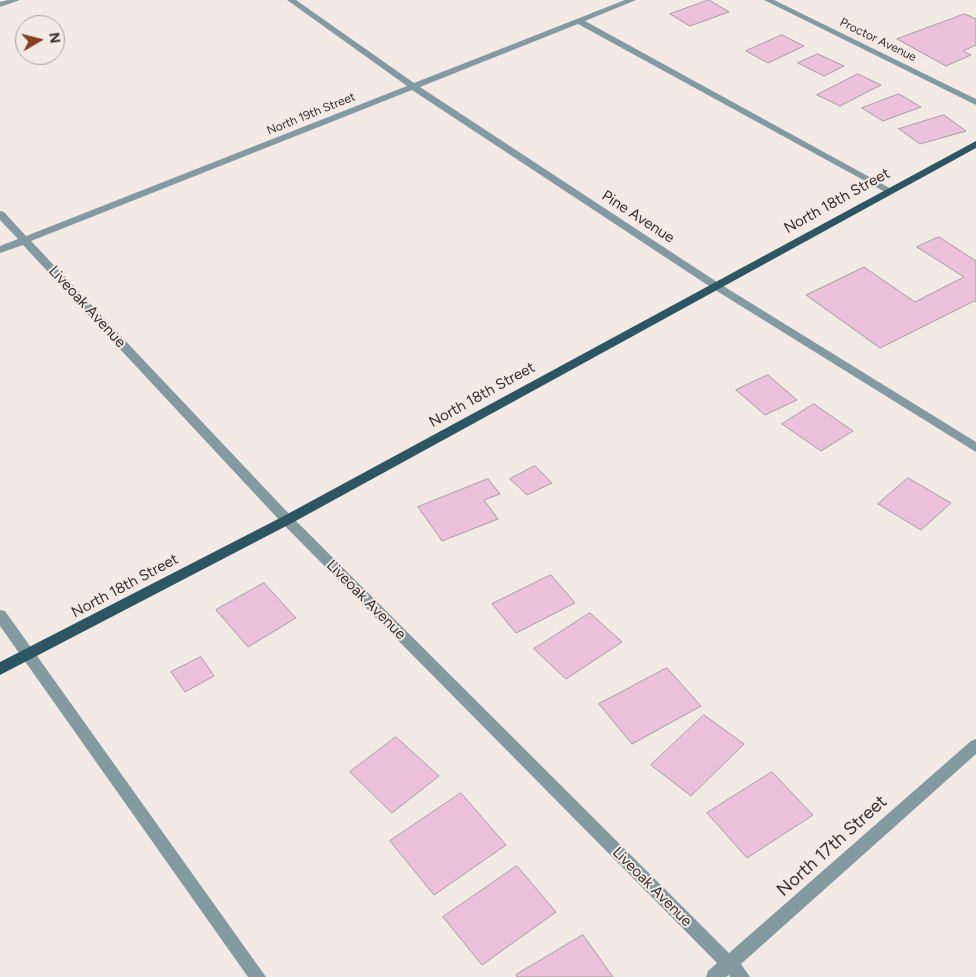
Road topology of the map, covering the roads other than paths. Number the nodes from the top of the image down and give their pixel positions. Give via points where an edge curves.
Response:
1 (16, 0) edge
2 (291, 0) edge
3 (632, 0) edge
4 (768, 0) edge
5 (0, 5) edge
6 (578, 21) junction
7 (414, 87) junction
8 (976, 102) edge
9 (976, 144) edge
10 (890, 191) junction
11 (0, 214) edge
12 (24, 240) junction
13 (0, 250) edge
14 (716, 286) junction
15 (976, 448) edge
16 (287, 520) junction
17 (0, 616) edge
18 (27, 655) junction
19 (0, 669) edge
20 (976, 745) edge
21 (729, 964) junction
22 (258, 977) edge
23 (714, 977) edge
24 (742, 977) edge

1 - 5 street
2 - 7 street, Pine Avenue
3 - 6 street, North 19th Street
4 - 8 street, Proctor Avenue
6 - 7 street, North 19th Street
6 - 10 street
7 - 12 street, North 19th Street
7 - 14 street, Pine Avenue
9 - 10 main road, North 18th Street
10 - 14 main road, North 18th Street
11 - 12 street, Liveoak Avenue
12 - 13 street, North 19th Street
12 - 16 street, Liveoak Avenue
14 - 15 street, Pine Avenue
14 - 16 main road, North 18th Street
16 - 18 main road, North 18th Street
16 - 21 street, Liveoak Avenue
17 - 18 street
18 - 19 main road, North 18th Street
18 - 22 street
20 - 21 street, North 17th Street
21 - 23 street, North 17th Street
21 - 24 street, Liveoak Avenue

